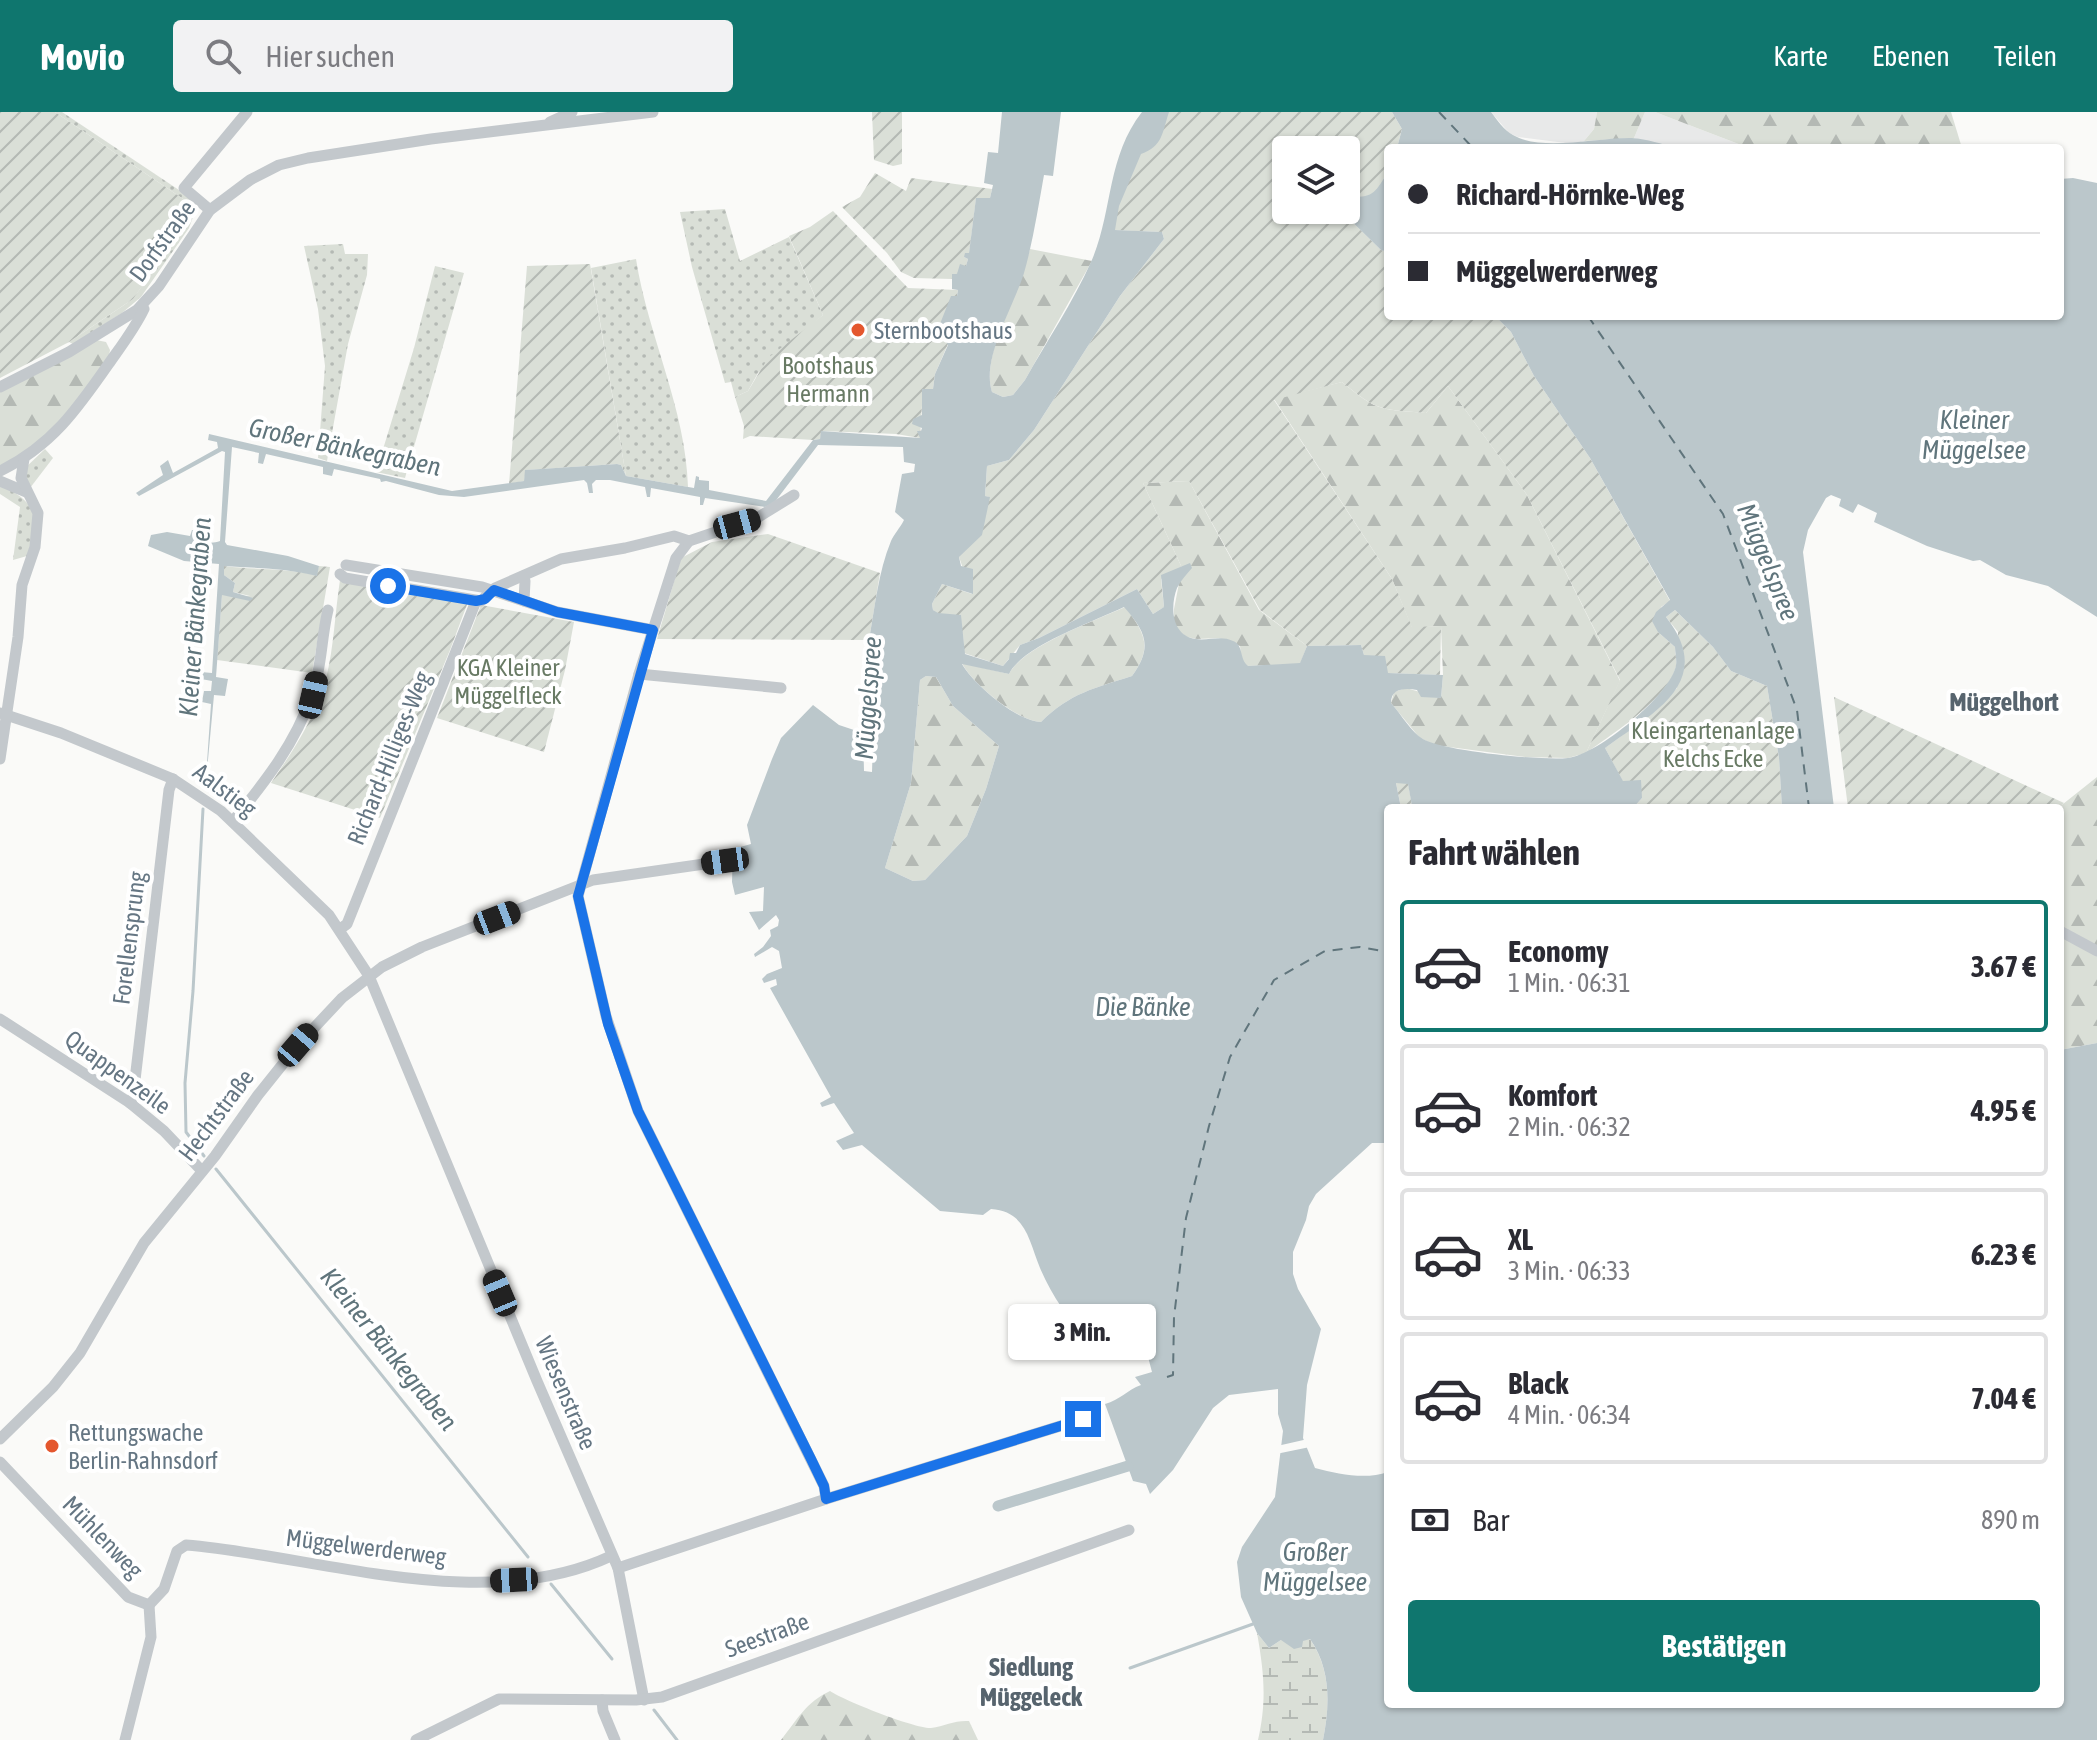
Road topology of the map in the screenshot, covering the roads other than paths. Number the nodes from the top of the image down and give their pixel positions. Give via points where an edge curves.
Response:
1 (247, 112) edge
2 (572, 112) edge
3 (653, 112) edge
4 (540, 126) junction
5 (210, 210) junction
6 (142, 306) junction
7 (0, 387) edge
8 (24, 459) junction
9 (0, 471) edge
10 (0, 481) edge
11 (26, 492) junction
12 (794, 495) dead end
13 (689, 541) junction
14 (523, 576) junction
15 (494, 590) junction
16 (476, 601) junction
17 (524, 601) junction
18 (328, 610) dead end
19 (653, 630) junction
20 (639, 674) junction
21 (781, 688) dead end
22 (3, 714) edge
23 (0, 759) edge
24 (173, 779) junction
25 (233, 821) junction
26 (725, 861) dead end
27 (580, 885) junction
28 (340, 929) junction
29 (2064, 933) edge
30 (2097, 951) edge
31 (369, 976) junction
32 (0, 1019) edge
33 (130, 1103) junction
34 (202, 1171) junction
35 (1083, 1419) dead end
36 (0, 1439) edge
37 (0, 1462) edge
38 (826, 1499) junction
39 (1129, 1530) dead end
40 (611, 1556) junction
41 (618, 1568) junction
42 (149, 1605) junction
43 (602, 1700) junction
44 (644, 1700) junction
45 (125, 1740) edge
46 (416, 1740) edge
47 (615, 1740) edge

1 - 5 street via 184,188
2 - 4 street, Dorfstraße
3 - 4 street, Dorfstraße
4 - 5 street, Dorfstraße via 292,162 250,180
5 - 6 street, Dorfstraße
6 - 7 street, Dorfstraße
6 - 8 street, Dorfstraße via 131,333 65,425
8 - 9 street, Dorfstraße
8 - 11 street via 21,478
10 - 11 street
11 - 22 street via 38,513 35,547 22,585
12 - 13 street via 757,518
13 - 14 street via 674,536 561,559
13 - 19 street via 672,567
14 - 15 street
14 - 17 street
15 - 16 street
15 - 16 street via 343,570 345,578
15 - 17 street
16 - 28 street, Richard-Hilliges-Weg via 347,924
17 - 19 street
18 - 25 street via 313,695 267,781
19 - 20 street
20 - 21 street
20 - 27 street
22 - 23 street
22 - 24 street, Aalstieg
24 - 25 street, Aalstieg
24 - 33 street, Forellensprung
25 - 28 street, Aalstieg
26 - 27 street, Hechtstraße
27 - 31 street, Hechtstraße via 422,947
27 - 38 street via 578,896 606,1016 638,1111
28 - 31 street, Aalstieg
29 - 30 street
31 - 34 street, Hechtstraße via 298,1045
31 - 40 street, Wiesenstraße
32 - 33 street, Quappenzeile
33 - 34 street, Quappenzeile
34 - 36 street, Hechtstraße via 144,1243 80,1353
35 - 38 street
37 - 42 street, Mühlenweg via 128,1597
38 - 41 street
39 - 44 street, Seestraße
40 - 41 street, Wiesenstraße
40 - 42 street, Müggelwerderweg via 549,1576 473,1581 400,1577 186,1545 177,1551 164,1589
41 - 44 street, Wiesenstraße
42 - 45 street, Mühlenweg via 151,1637
43 - 44 street, Seestraße
43 - 46 street, Seestraße via 499,1699
43 - 47 street

